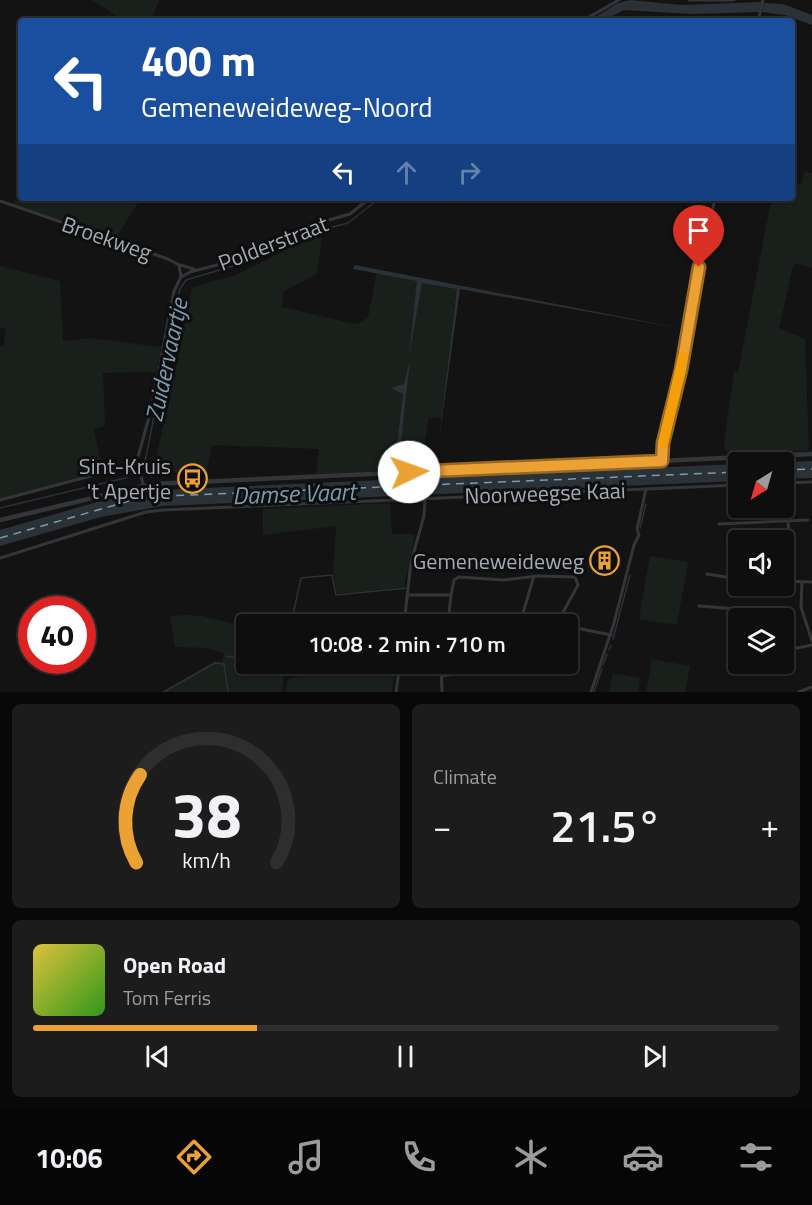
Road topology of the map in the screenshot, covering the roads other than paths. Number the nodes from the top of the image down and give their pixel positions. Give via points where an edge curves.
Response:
1 (618, 0) edge
2 (689, 0) edge
3 (734, 0) edge
4 (763, 1) edge
5 (587, 18) edge
6 (759, 18) edge
7 (0, 201) edge
8 (366, 201) edge
9 (714, 201) edge
10 (179, 265) junction
11 (195, 269) junction
12 (181, 277) junction
13 (812, 454) edge
14 (662, 461) junction
15 (135, 467) junction
16 (812, 482) edge
17 (794, 483) edge
18 (143, 484) junction
19 (728, 485) edge
20 (646, 489) junction
21 (425, 498) junction
22 (0, 500) edge
23 (0, 519) edge
24 (808, 520) dead end
25 (788, 521) junction
26 (719, 524) dead end
27 (788, 530) edge
28 (0, 558) edge
29 (707, 574) dead end
30 (534, 576) junction
31 (728, 577) edge
32 (794, 582) edge
33 (802, 582) junction
34 (812, 582) edge
35 (407, 595) junction
36 (451, 596) junction
37 (699, 606) dead end
38 (728, 608) edge
39 (405, 614) edge
40 (448, 614) edge
41 (523, 614) edge
42 (562, 614) edge
43 (578, 628) edge
44 (610, 635) junction
45 (812, 643) edge
46 (794, 648) edge
47 (398, 674) edge
48 (457, 674) edge
49 (441, 676) joint
50 (812, 687) edge
51 (396, 692) edge
52 (442, 692) edge
53 (591, 692) edge
54 (799, 692) edge

1 - 5 street
2 - 3 street
4 - 6 street
7 - 10 street, Broekweg
8 - 11 street, Polderstraat via 350,214 304,227 232,261
9 - 14 street
10 - 11 street, Broekweg
10 - 12 street, Broekweg
11 - 12 street, Polderstraat
12 - 15 street via 172,298 144,440
13 - 14 street
14 - 18 street
15 - 18 street
15 - 22 street
16 - 17 street
18 - 23 street
19 - 20 street, Noorweegse Kaai
20 - 21 street, Noorweegse Kaai
20 - 44 street via 637,529 639,536
21 - 28 street, Noorweegse Kaai via 146,512
21 - 35 street
24 - 25 street
25 - 26 street
25 - 27 street
29 - 31 street
30 - 36 street via 503,580 459,577 454,580
30 - 41 street
30 - 42 street via 577,579 578,585
32 - 33 street
33 - 34 street
33 - 45 street via 801,607
35 - 36 street
35 - 39 street
36 - 40 street
37 - 38 street
43 - 44 street
44 - 53 street
45 - 46 street
47 - 51 street
48 - 49 street
49 - 52 street
50 - 54 street

